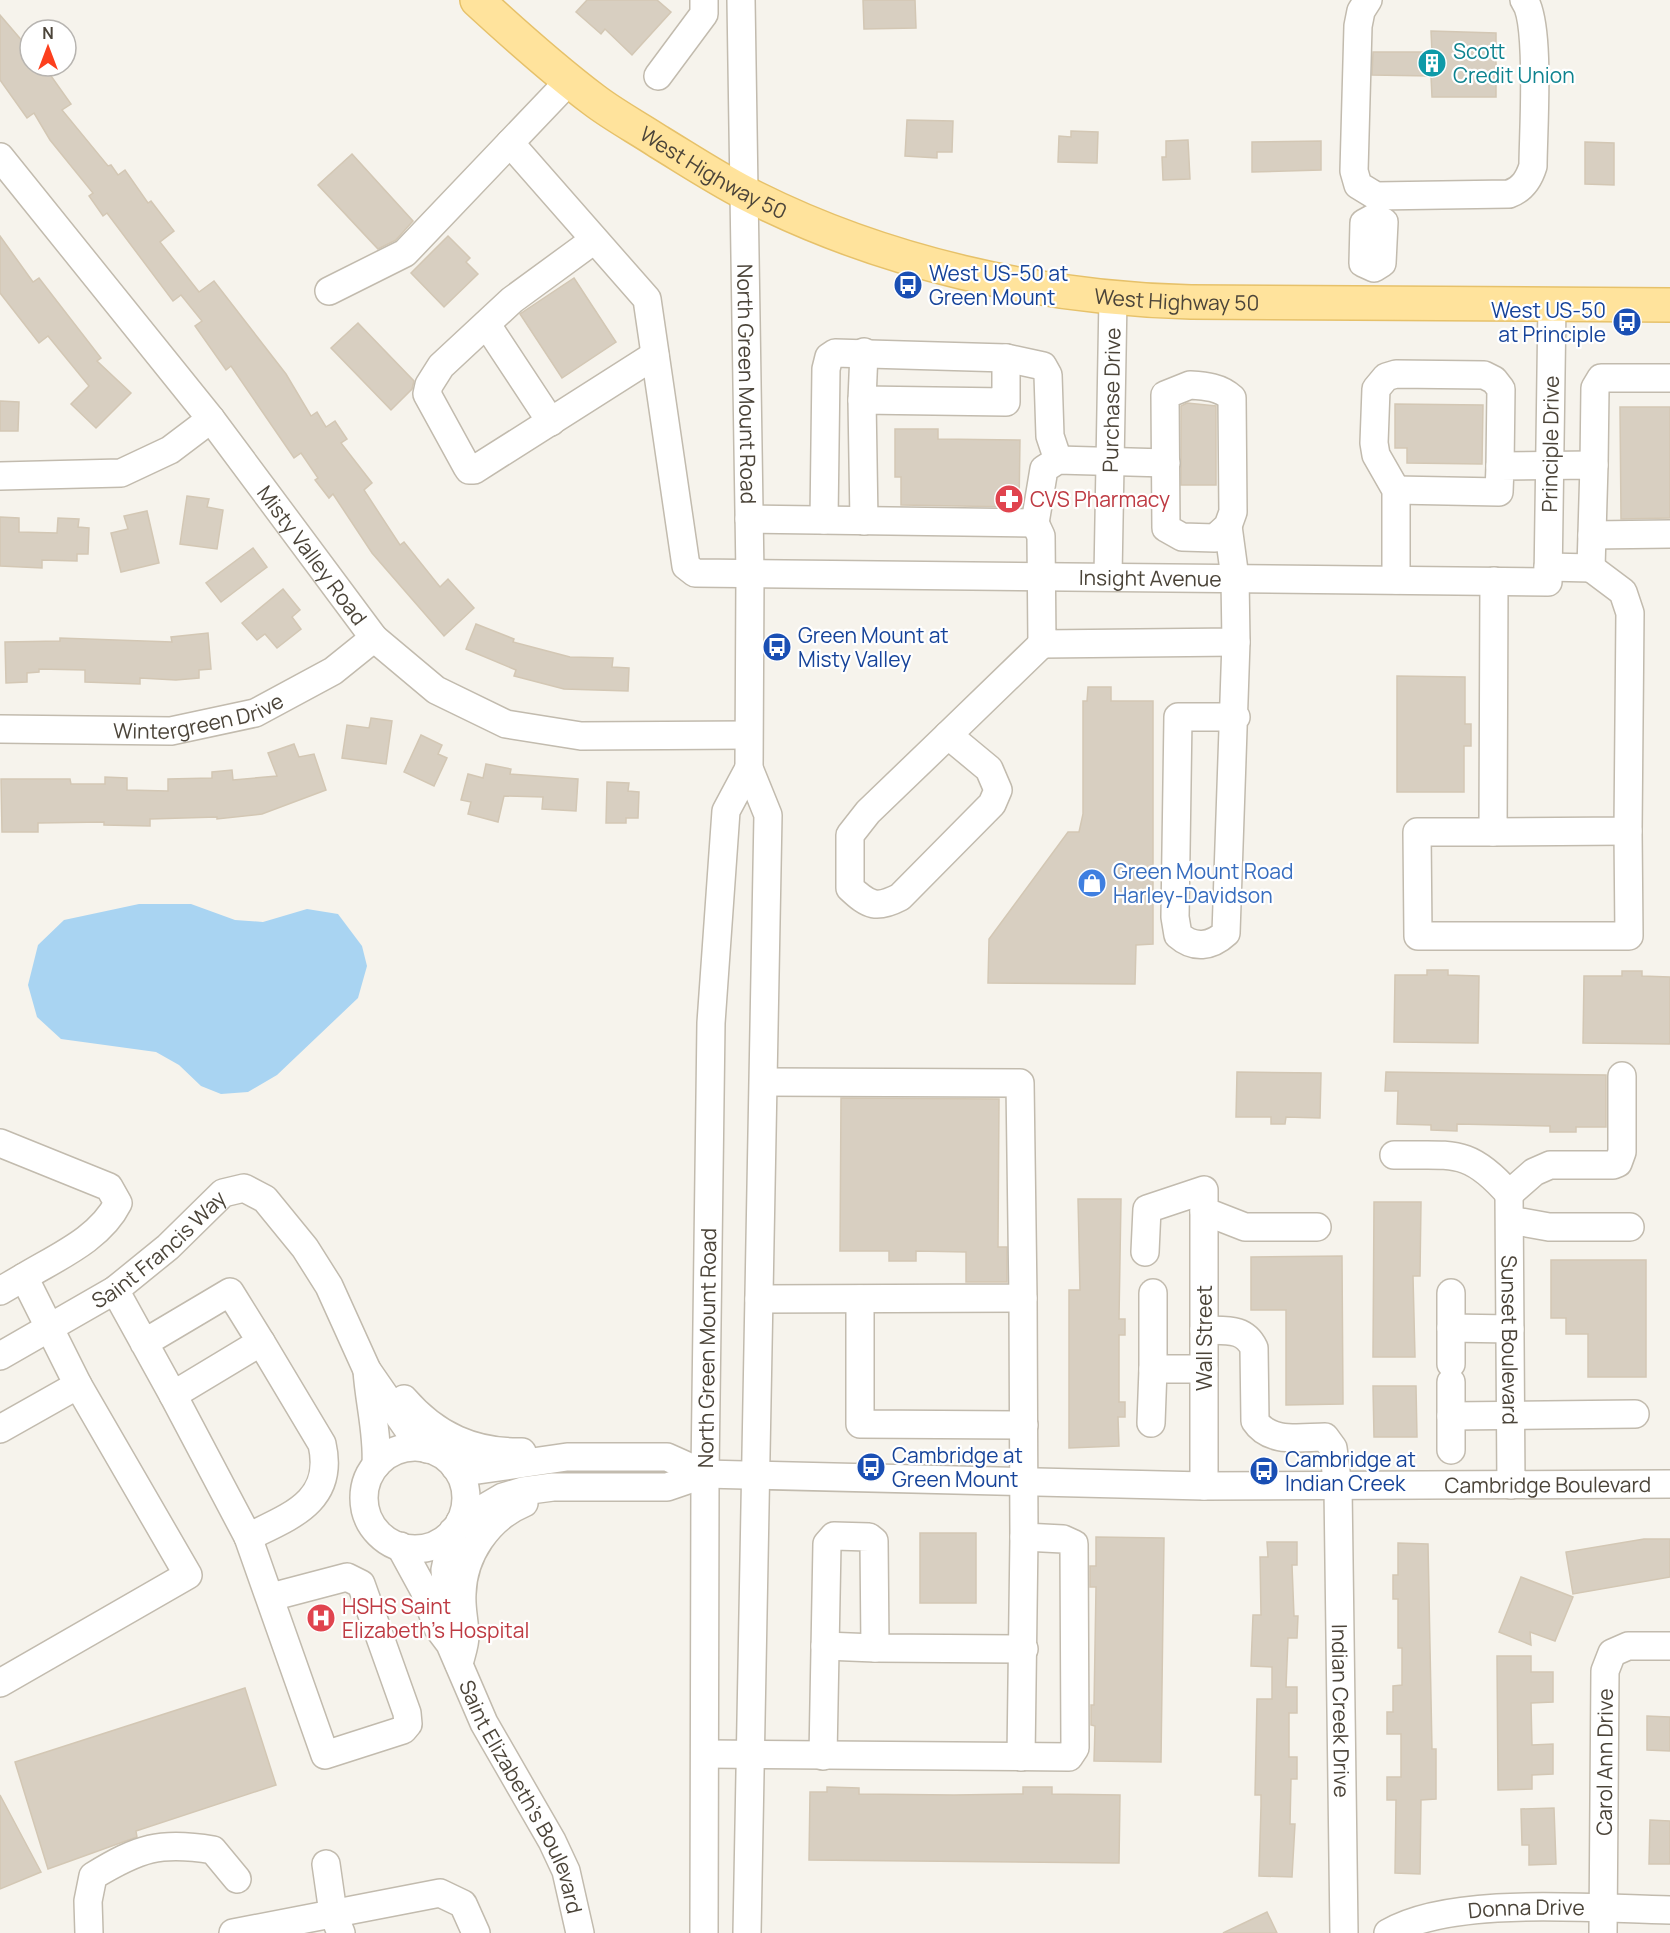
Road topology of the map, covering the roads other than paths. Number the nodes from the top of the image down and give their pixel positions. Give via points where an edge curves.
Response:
1 (477, 0) edge
2 (704, 0) edge
3 (741, 0) edge
4 (1368, 0) edge
5 (1524, 0) edge
6 (658, 76) dead end
7 (570, 81) junction
8 (510, 143) junction
9 (0, 157) edge
10 (745, 193) junction
11 (1376, 206) junction
12 (594, 240) junction
13 (329, 291) dead end
14 (1113, 298) junction
15 (1375, 302) junction
16 (1552, 304) junction
17 (1670, 305) edge
18 (487, 325) junction
19 (857, 352) junction
20 (655, 355) junction
21 (1006, 358) junction
22 (1670, 378) edge
23 (862, 400) junction
24 (1006, 402) junction
25 (1048, 404) junction
26 (211, 418) junction
27 (551, 422) junction
28 (1058, 460) junction
29 (1110, 462) junction
30 (1166, 463) junction
31 (1594, 465) junction
32 (1500, 466) junction
33 (1551, 466) junction
34 (0, 476) edge
35 (1396, 490) junction
36 (748, 519) junction
37 (824, 520) junction
38 (864, 521) junction
39 (1035, 523) junction
40 (1228, 526) junction
41 (1670, 534) edge
42 (1592, 535) junction
43 (1591, 568) junction
44 (750, 574) junction
45 (1548, 574) junction
46 (1042, 576) junction
47 (1108, 576) junction
48 (1235, 578) junction
49 (1396, 580) junction
50 (1494, 581) junction
51 (374, 638) junction
52 (1236, 642) junction
53 (1042, 644) junction
54 (1236, 717) junction
55 (0, 729) edge
56 (748, 735) junction
57 (948, 735) junction
58 (749, 768) junction
59 (1628, 831) junction
60 (1493, 832) junction
61 (1622, 1076) dead end
62 (764, 1082) junction
63 (0, 1143) edge
64 (1394, 1155) dead end
65 (1204, 1200) junction
66 (1509, 1207) junction
67 (1317, 1227) dead end
68 (1630, 1227) dead end
69 (1145, 1252) dead end
70 (24, 1277) junction
71 (115, 1290) junction
72 (0, 1291) edge
73 (1153, 1293) dead end
74 (1451, 1293) dead end
75 (1023, 1298) junction
76 (759, 1299) junction
77 (860, 1299) junction
78 (51, 1328) junction
79 (1451, 1328) junction
80 (1510, 1329) junction
81 (1204, 1330) junction
82 (261, 1341) junction
83 (355, 1341) junction
84 (144, 1343) junction
85 (0, 1356) edge
86 (1152, 1369) junction
87 (1204, 1369) junction
88 (367, 1370) junction
89 (78, 1385) junction
90 (173, 1395) junction
91 (1635, 1414) dead end
92 (1511, 1415) junction
93 (1451, 1416) junction
94 (1151, 1423) dead end
95 (1024, 1425) junction
96 (0, 1429) edge
97 (427, 1449) junction
98 (1451, 1450) dead end
99 (547, 1459) junction
100 (376, 1465) junction
101 (456, 1467) junction
102 (705, 1474) junction
103 (754, 1476) junction
104 (1025, 1482) junction
105 (1670, 1484) edge
106 (1511, 1485) junction
107 (1204, 1486) junction
108 (553, 1487) junction
109 (1338, 1487) junction
110 (456, 1527) junction
111 (249, 1537) junction
112 (1024, 1537) junction
113 (400, 1546) junction
114 (271, 1597) junction
115 (825, 1646) junction
116 (1670, 1646) edge
117 (875, 1648) junction
118 (1024, 1649) junction
119 (455, 1654) junction
120 (0, 1683) edge
121 (706, 1754) junction
122 (750, 1755) junction
123 (823, 1756) junction
124 (1021, 1757) junction
125 (326, 1864) dead end
126 (237, 1879) dead end
127 (1670, 1910) edge
128 (1603, 1921) edge
129 (337, 1923) edge
130 (89, 1930) edge
131 (233, 1933) edge
132 (476, 1933) edge
133 (580, 1933) edge
134 (704, 1933) edge
135 (747, 1933) edge
136 (1344, 1933) edge
137 (1388, 1933) edge

1 - 7 main road, West Highway 50
2 - 6 street via 704,14
3 - 10 street, North Green Mount Road
4 - 11 street via 1358,26 1354,171 1358,184
5 - 11 street via 1530,9 1533,38 1533,166 1527,181 1509,194
7 - 8 street
7 - 10 main road, West Highway 50 via 596,102
8 - 12 street, Insight Avenue
8 - 13 street via 405,253
9 - 26 street, Misty Valley Road
10 - 14 main road, West Highway 50 via 856,240 923,262 1007,281
10 - 36 street, North Green Mount Road
11 - 15 street via 1384,222 1382,262 1374,268
12 - 18 street via 512,300
12 - 20 street, Insight Avenue via 647,299
14 - 15 main road, West Highway 50
14 - 29 street, Purchase Drive
15 - 16 main road, West Highway 50
16 - 17 main road, West Highway 50
16 - 33 street, Principle Drive
18 - 27 street
18 - 27 street via 441,366 427,389 469,470 483,466
19 - 21 street
19 - 23 street
19 - 37 street via 835,353 829,357 826,369
20 - 27 street
20 - 44 street, Insight Avenue via 686,566 695,573
21 - 24 street
21 - 25 street via 1043,366 1048,375
22 - 31 street via 1601,378 1595,387
23 - 24 street
23 - 38 street
24 - 25 street
25 - 28 street via 1050,436
26 - 34 street via 170,450 121,473
26 - 51 street, Misty Valley Road
28 - 29 street
28 - 39 street via 1044,470
29 - 30 street
29 - 47 street, Purchase Drive
30 - 40 street via 1166,528 1182,537 1215,538
30 - 40 street via 1165,395 1190,385 1224,392 1232,398 1233,512
31 - 33 street
31 - 42 street
32 - 33 street
32 - 35 street via 1499,492
32 - 35 street via 1501,390 1494,380 1484,375 1396,374 1386,377 1376,388 1374,443 1376,455
33 - 45 street, Principle Drive
35 - 49 street
36 - 37 street
36 - 44 street, North Green Mount Road
37 - 38 street
38 - 39 street
39 - 46 street via 1041,536
40 - 48 street
41 - 42 street
42 - 43 street
43 - 45 street, Insight Avenue
43 - 59 street via 1623,592 1630,613
44 - 46 street, Insight Avenue
44 - 56 street, North Green Mount Road
45 - 50 street, Insight Avenue
46 - 47 street, Insight Avenue
46 - 53 street
47 - 48 street, Insight Avenue
48 - 49 street, Insight Avenue
48 - 52 street
49 - 50 street, Insight Avenue
50 - 60 street
51 - 55 street, Wintergreen Drive via 333,671 255,713 171,731
51 - 56 street, Misty Valley Road via 435,690 506,724 581,736
52 - 53 street
52 - 54 street
53 - 57 street
54 - 54 street via 1226,933 1206,945 1186,942 1178,935 1174,917 1178,717
56 - 58 street, North Green Mount Road
57 - 57 street via 868,812 850,835 850,888 868,902 883,906 900,897 992,804 998,790 989,769
58 - 62 street, North Green Mount Road via 768,815
58 - 102 street, North Green Mount Road via 726,811 714,966
59 - 60 street
59 - 60 street via 1629,936 1418,936 1417,832
61 - 66 street via 1622,1152 1618,1163 1550,1165 1534,1172
62 - 75 street via 1020,1083
62 - 76 street, North Green Mount Road
63 - 70 street via 109,1187 118,1203 110,1220 74,1248
64 - 66 street via 1461,1156 1489,1170
65 - 67 street via 1245,1227
65 - 69 street via 1147,1209
65 - 81 street, Wall Street
66 - 68 street via 1549,1227
66 - 80 street, Sunset Boulevard
70 - 72 street
70 - 78 street
71 - 78 street, Saint Francis Way
71 - 83 street, Saint Francis Way via 168,1247 223,1193 244,1188 265,1199 305,1248 329,1286
71 - 84 street
73 - 86 street
74 - 79 street
75 - 77 street
75 - 95 street
76 - 77 street
76 - 103 street, North Green Mount Road
77 - 95 street via 860,1424
78 - 85 street, Saint Francis Way
78 - 89 street
79 - 80 street
79 - 93 street
80 - 92 street, Sunset Boulevard
81 - 87 street, Wall Street
81 - 109 street, Indian Creek Drive via 1240,1332 1249,1338 1254,1348 1255,1421 1261,1431 1274,1437 1325,1437 1333,1448
82 - 84 street via 230,1292
82 - 90 street
82 - 111 street via 321,1444 326,1462 315,1498 295,1515
83 - 88 street, Saint Francis Way
83 - 99 street, Saint Francis Way via 379,1359 414,1412 452,1439 475,1448 523,1452
84 - 90 street
86 - 87 street
86 - 94 street
87 - 107 street, Wall Street
88 - 97 street, Saint Francis Way via 412,1435
88 - 100 street, Saint Francis Way
89 - 96 street
89 - 120 street via 188,1575
90 - 111 street
91 - 92 street
92 - 93 street
92 - 106 street, Sunset Boulevard
93 - 98 street
95 - 104 street
97 - 100 street via 405,1448
97 - 101 street via 438,1452
99 - 101 street via 478,1470
99 - 102 street via 667,1457
100 - 113 street, Saint Elizabeth's Boulevard via 365,1485 364,1507 380,1536
101 - 110 street, Saint Elizabeth's Boulevard via 466,1499
102 - 103 street, Cambridge Boulevard
102 - 108 street via 667,1487
102 - 121 street, North Green Mount Road
103 - 104 street, Cambridge Boulevard
103 - 122 street, North Green Mount Road
104 - 107 street, Cambridge Boulevard
104 - 112 street
105 - 106 street, Cambridge Boulevard
106 - 109 street, Cambridge Boulevard
107 - 109 street, Cambridge Boulevard
108 - 110 street via 503,1497
108 - 119 street, Saint Elizabeth's Boulevard via 504,1514 472,1552 463,1582 465,1637
109 - 136 street, Indian Creek Drive
110 - 113 street via 434,1545
110 - 119 street, Saint Elizabeth's Boulevard via 445,1570
111 - 114 street
112 - 118 street
112 - 124 street via 1063,1539 1074,1544 1075,1748 1069,1757
113 - 119 street, Saint Elizabeth's Boulevard via 424,1590 438,1628
114 - 114 street via 325,1755 403,1730 408,1724 407,1713 361,1584 347,1577
115 - 117 street
115 - 117 street via 827,1544 834,1536 869,1537 874,1541
115 - 123 street
116 - 128 street, Carol Ann Drive via 1628,1646 1612,1653 1605,1671
117 - 118 street
118 - 124 street
119 - 133 street, Saint Elizabeth's Boulevard via 484,1723 566,1871
121 - 122 street
121 - 134 street, North Green Mount Road
122 - 123 street
122 - 135 street, North Green Mount Road
123 - 124 street
125 - 129 street
126 - 130 street via 213,1850 181,1845 146,1849 93,1876 88,1901
127 - 128 street, Donna Drive
128 - 137 street, Donna Drive via 1509,1907 1443,1914
129 - 131 street
129 - 132 street via 440,1893 463,1904

